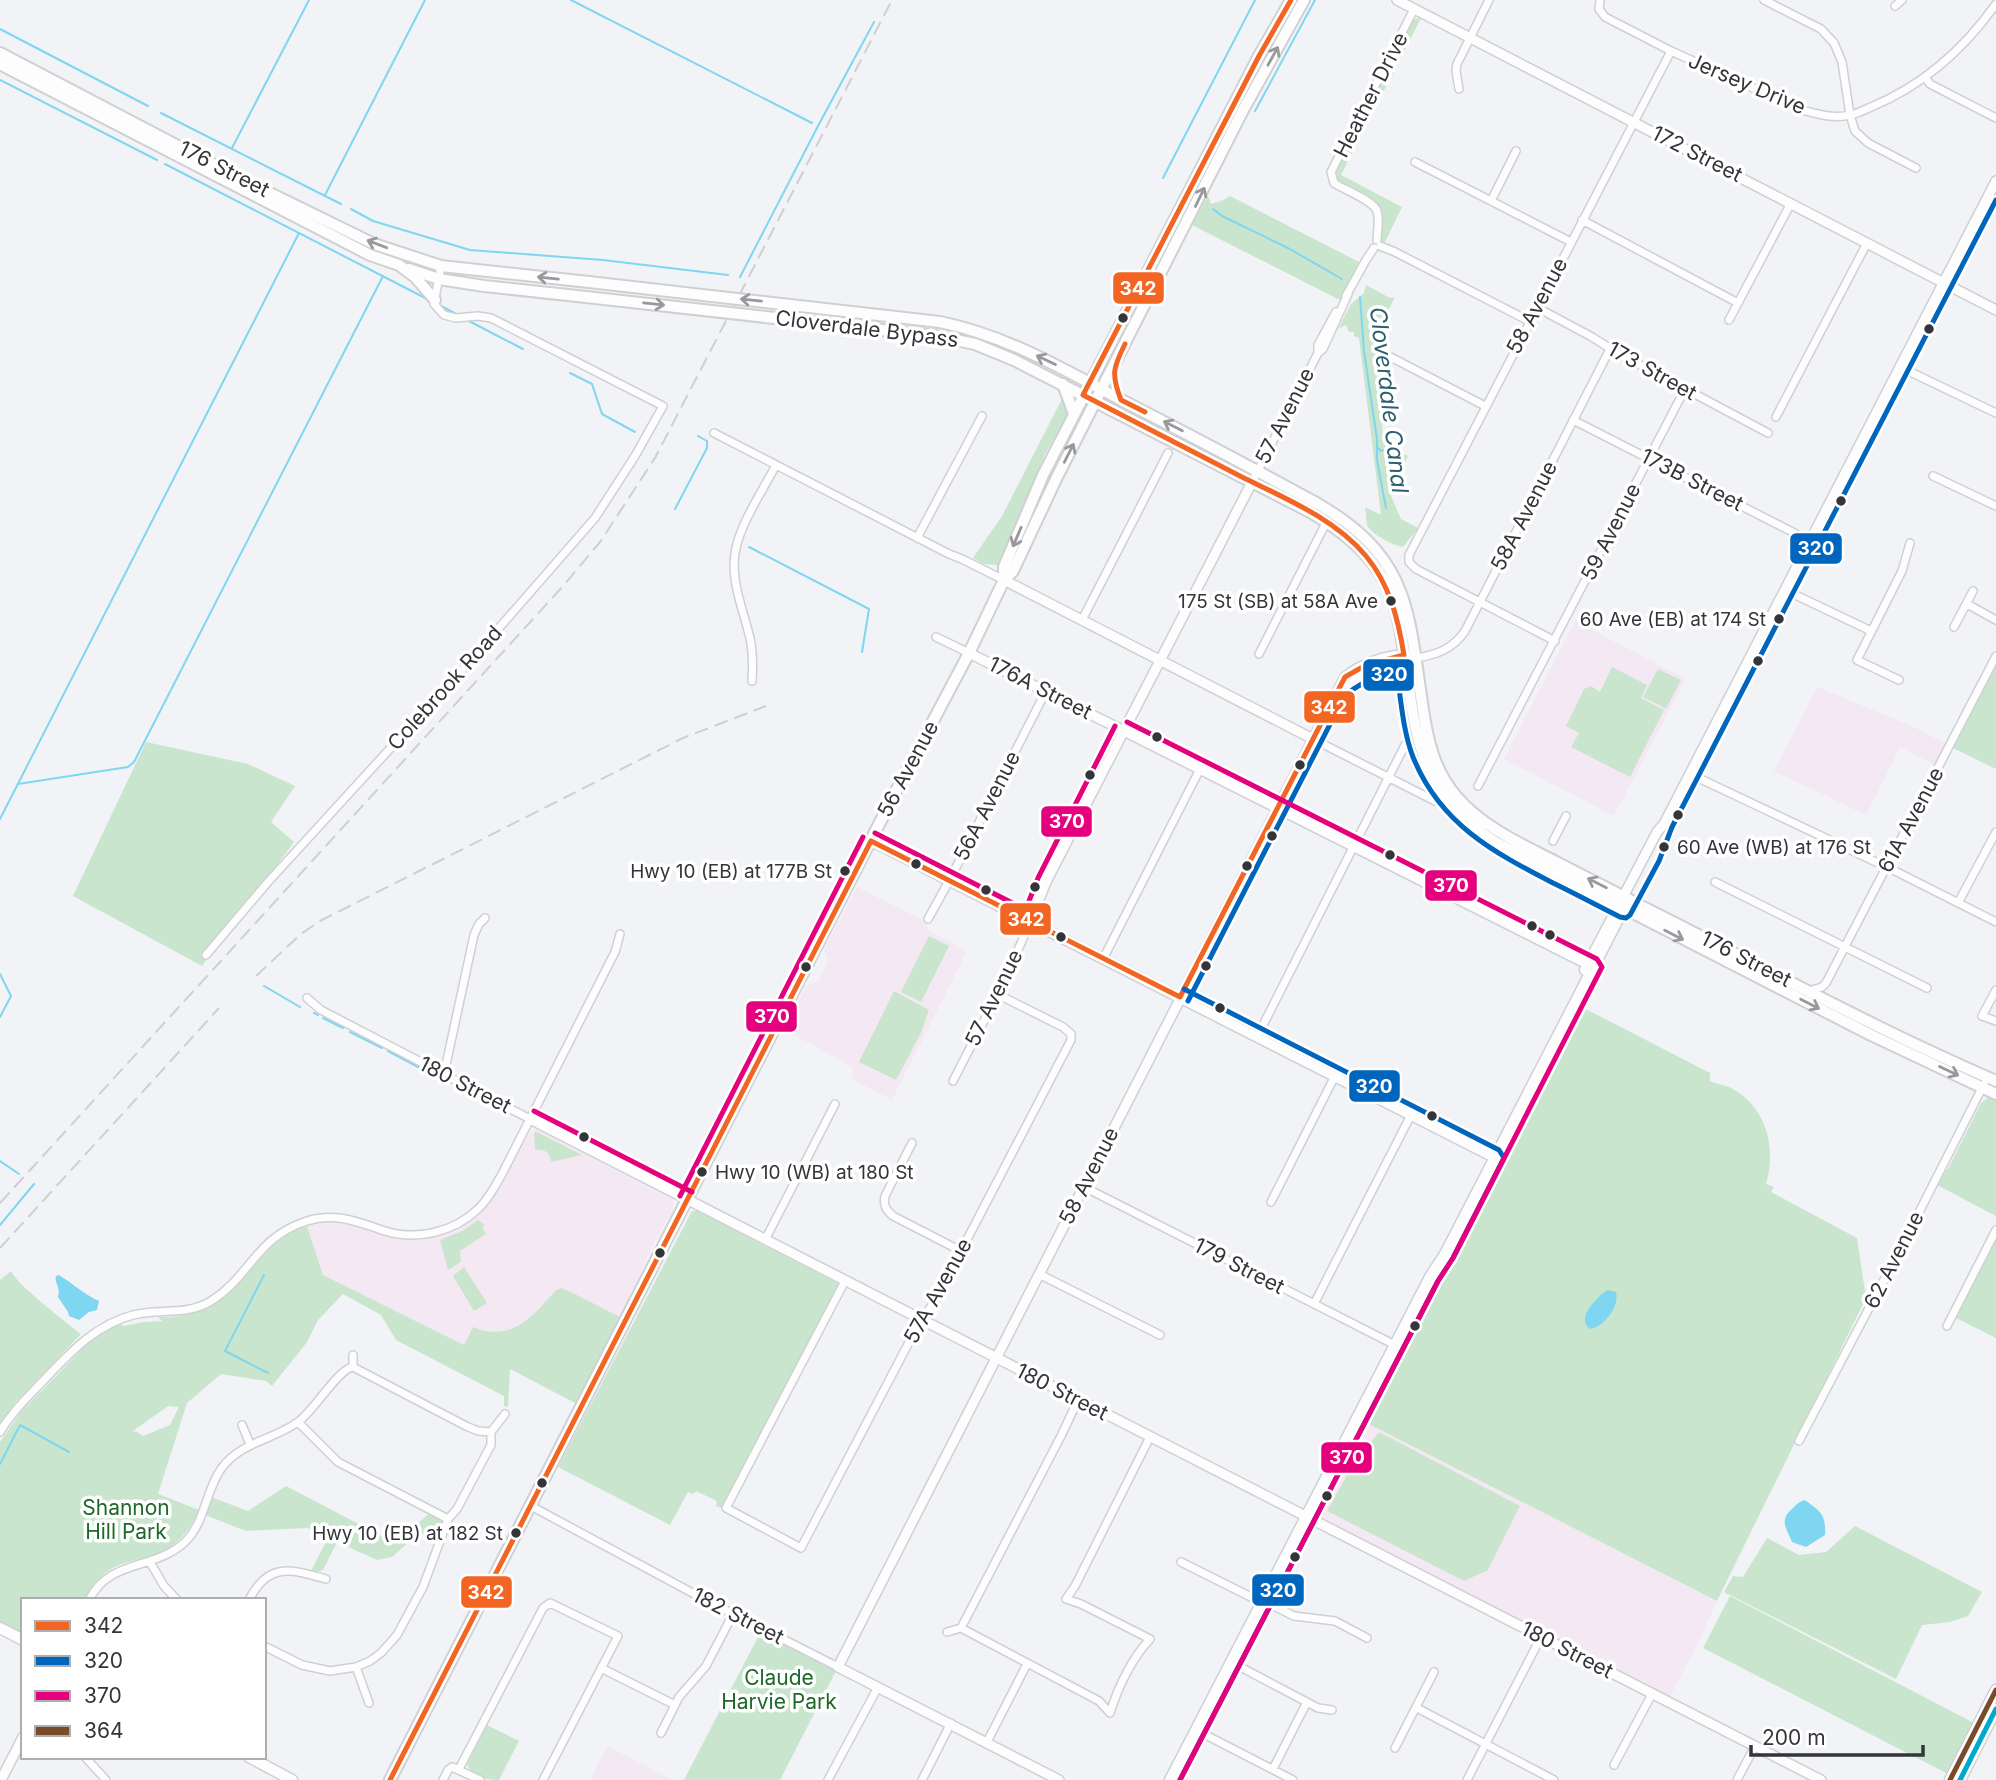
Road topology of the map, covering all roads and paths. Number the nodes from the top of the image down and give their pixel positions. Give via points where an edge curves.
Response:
1 (1291, 0) edge
2 (1304, 0) edge
3 (1397, 0) edge
4 (1489, 0) edge
5 (1764, 0) edge
6 (1600, 3) edge
7 (1996, 4) edge
8 (1414, 9) junction
9 (1470, 37) junction
10 (1671, 51) junction
11 (0, 53) edge
12 (0, 64) edge
13 (1925, 77) junction
14 (1459, 89) dead end
15 (1850, 116) junction
16 (1996, 118) edge
17 (1634, 122) junction
18 (1516, 151) dead end
19 (1415, 162) dead end
20 (1916, 168) dead end
21 (1996, 183) edge
22 (1490, 201) junction
23 (1791, 203) junction
24 (1582, 220) junction
25 (1571, 242) junction
26 (1867, 243) junction
27 (1377, 245) junction
28 (399, 265) junction
29 (441, 266) junction
30 (439, 279) junction
31 (1942, 282) junction
32 (435, 300) junction
33 (1738, 303) junction
34 (1536, 307) junction
35 (1996, 310) edge
36 (1729, 320) dead end
37 (1530, 321) junction
38 (1610, 349) junction
39 (1377, 350) dead end
40 (1102, 357) junction
41 (1114, 366) junction
42 (1900, 367) junction
43 (1071, 372) junction
44 (1090, 382) junction
45 (1063, 384) junction
46 (1102, 388) junction
47 (1685, 389) junction
48 (1083, 395) junction
49 (1121, 400) junction
50 (1095, 401) junction
51 (1485, 406) junction
52 (1113, 410) junction
53 (1996, 413) edge
54 (1074, 414) junction
55 (982, 416) dead end
56 (1776, 417) dead end
57 (1573, 421) junction
58 (1082, 428) junction
59 (714, 433) dead end
60 (1768, 433) dead end
61 (1168, 453) dead end
62 (1649, 458) junction
63 (776, 465) junction
64 (1257, 471) junction
65 (1933, 476) dead end
66 (1252, 482) junction
67 (1996, 506) edge
68 (1326, 521) junction
69 (917, 538) junction
70 (1810, 541) junction
71 (1910, 543) dead end
72 (1003, 580) junction
73 (1785, 590) junction
74 (1973, 590) dead end
75 (1480, 602) junction
76 (1967, 604) junction
77 (1082, 620) junction
78 (1996, 620) edge
79 (1954, 627) dead end
80 (1871, 631) junction
81 (936, 637) dead end
82 (1555, 641) junction
83 (969, 653) junction
84 (1259, 654) dead end
85 (1996, 656) edge
86 (1408, 659) junction
87 (1159, 660) junction
88 (1899, 680) dead end
89 (752, 681) dead end
90 (1046, 691) junction
91 (1123, 730) junction
92 (1313, 739) junction
93 (1405, 745) dead end
94 (1200, 769) junction
95 (1690, 774) junction
96 (1389, 778) junction
97 (1478, 786) dead end
98 (1435, 801) dead end
99 (1277, 808) junction
100 (1566, 816) dead end
101 (1499, 832) joint
102 (1996, 833) edge
103 (871, 841) junction
104 (1553, 841) dead end
105 (1353, 847) junction
106 (1886, 867) junction
107 (949, 881) junction
108 (1715, 882) dead end
109 (1623, 903) junction
110 (1958, 903) junction
111 (485, 918) dead end
112 (928, 919) dead end
113 (1030, 922) junction
114 (1996, 922) edge
115 (620, 934) dead end
116 (1844, 947) junction
117 (206, 955) dead end
118 (1103, 959) junction
119 (1590, 966) junction
120 (1826, 983) junction
121 (1927, 988) dead end
122 (1996, 990) edge
123 (1809, 991) junction
124 (997, 995) junction
125 (307, 998) dead end
126 (1180, 998) junction
127 (1836, 1004) junction
128 (1996, 1021) edge
129 (1256, 1037) junction
130 (1548, 1049) junction
131 (444, 1074) junction
132 (1335, 1076) junction
133 (953, 1081) dead end
134 (1988, 1082) edge
135 (1996, 1094) edge
136 (835, 1104) dead end
137 (1411, 1115) junction
138 (530, 1119) junction
139 (912, 1143) dead end
140 (1492, 1156) junction
141 (1084, 1187) junction
142 (688, 1200) junction
143 (1271, 1202) dead end
144 (1996, 1230) edge
145 (765, 1240) junction
146 (961, 1251) junction
147 (1039, 1274) junction
148 (845, 1281) junction
149 (1314, 1304) junction
150 (922, 1320) junction
151 (1947, 1326) dead end
152 (1160, 1335) dead end
153 (1395, 1345) junction
154 (353, 1355) dead end
155 (996, 1358) junction
156 (353, 1367) junction
157 (1078, 1400) junction
158 (505, 1414) dead end
159 (298, 1422) junction
160 (242, 1425) dead end
161 (0, 1432) edge
162 (491, 1432) junction
163 (1150, 1437) junction
164 (1799, 1441) dead end
165 (250, 1444) junction
166 (531, 1506) junction
167 (1306, 1517) junction
168 (448, 1519) junction
169 (150, 1562) junction
170 (1181, 1562) dead end
171 (326, 1579) dead end
172 (90, 1598) edge
173 (175, 1598) edge
174 (250, 1598) edge
175 (1262, 1601) junction
176 (733, 1614) junction
177 (0, 1628) edge
178 (961, 1628) junction
179 (947, 1632) dead end
180 (1541, 1637) junction
181 (1367, 1638) dead end
182 (21, 1639) edge
183 (266, 1647) edge
184 (1231, 1662) junction
185 (1027, 1664) junction
186 (356, 1667) junction
187 (838, 1667) junction
188 (601, 1668) junction
189 (1434, 1672) dead end
190 (878, 1687) junction
191 (1996, 1690) edge
192 (1652, 1694) junction
193 (1307, 1702) junction
194 (369, 1703) dead end
195 (675, 1705) junction
196 (1417, 1709) junction
197 (1332, 1710) dead end
198 (1995, 1712) edge
199 (951, 1723) junction
200 (1196, 1730) junction
201 (661, 1732) dead end
202 (21, 1741) edge
203 (987, 1742) junction
204 (1485, 1744) junction
205 (1755, 1746) junction
206 (1395, 1748) dead end
207 (87, 1759) edge
208 (252, 1759) edge
209 (1614, 1765) dead end
210 (459, 1769) junction
211 (1273, 1769) junction
212 (1, 1780) edge
213 (106, 1780) edge
214 (292, 1780) edge
215 (390, 1780) edge
216 (443, 1780) edge
217 (480, 1780) edge
218 (543, 1780) edge
219 (828, 1780) edge
220 (922, 1780) edge
221 (1059, 1780) edge
222 (1170, 1780) edge
223 (1293, 1780) edge
224 (1467, 1780) edge
225 (1554, 1780) edge
226 (1737, 1780) edge
227 (1821, 1780) edge
228 (1950, 1780) edge
229 (1960, 1780) edge

1 - 40 highway, 56 Avenue
41 -> 2 highway, 56 Avenue
3 - 8 street, 172 Street
4 - 9 street
5 - 15 street via 1821,29 1834,43 1842,62
6 - 10 street, Jersey Drive via 1605,17
7 - 13 street, Jersey Drive via 1971,36
8 - 9 street, 172 Street
8 - 27 street, Heather Drive via 1331,172 1334,183 1376,209
9 - 14 street via 1457,64
9 - 17 street, 172 Street
10 - 15 street, Jersey Drive via 1802,110
10 - 17 street, 58 Avenue
29 -> 11 highway, 176 Street via 374,244
12 - 28 highway via 370,255
13 - 15 street, Jersey Drive
13 - 16 street via 1930,84
15 - 20 street via 1868,143
17 - 23 street, 172 Street
17 - 24 street, 58 Avenue
18 - 22 street
19 - 22 street
21 - 31 street
22 - 25 street
23 - 26 street, 172 Street
23 - 33 street
24 - 25 street, 58 Avenue
24 - 33 street
25 - 34 street, 58 Avenue
26 - 31 street, 172 Street
26 - 56 street
27 - 37 street
27 - 64 street, 57 Avenue via 1318,345
28 - 30 highway
28 - 32 highway
29 - 30 street
43 -> 29 highway, Cloverdale Bypass, bridge via 1001,339 940,322
30 - 32 street
30 -> 45 highway, Cloverdale Bypass, bridge via 961,340
31 - 35 street, 172 Street
31 - 42 street
32 - 117 street, Colebrook Road via 444,315 491,318 663,406 595,519
33 - 36 street
34 - 37 street, 58 Avenue
34 - 38 street, 173 Street
37 - 51 street, 58 Avenue
38 - 47 street, 173 Street
38 - 57 street, 58A Avenue
39 - 51 street
40 - 43 highway
40 - 44 highway, 56 Avenue
41 - 46 highway, 56 Avenue
41 - 49 highway
42 - 53 street
42 - 70 street
43 - 44 highway, Cloverdale Bypass
44 - 46 highway, Cloverdale Bypass
44 - 48 highway, 56 Avenue
45 - 48 highway, Cloverdale Bypass
45 - 54 highway
46 - 49 highway, Cloverdale Bypass
46 - 50 highway, 56 Avenue
47 - 60 street, 173 Street
47 - 62 street, 59 Avenue
48 - 50 highway, Cloverdale Bypass
48 - 54 highway, 56 Avenue
64 -> 49 highway, Cloverdale Bypass
50 - 52 highway, Cloverdale Bypass
50 - 58 highway, 56 Avenue
51 - 75 street, 58 Avenue via 1410,550 1409,562
52 - 58 highway
52 - 66 highway, Cloverdale Bypass
54 -> 72 highway, 56 Avenue via 1034,495 1004,567
55 - 69 street
57 - 62 street, 173B Street
57 - 75 street, 58A Avenue
72 -> 58 highway, 56 Avenue via 1013,571
59 - 63 street
61 - 77 street
62 - 70 street, 173B Street
62 - 82 street, 59 Avenue
63 - 69 street
63 - 89 street via 736,548 735,583 750,640
64 - 66 street, 57 Avenue
64 - 86 highway, Cloverdale Bypass via 1334,513 1372,545 1403,596 1412,630
65 - 67 street
66 - 68 highway, Cloverdale Bypass
66 - 87 street, 57 Avenue
68 - 84 street
68 - 86 highway, Cloverdale Bypass via 1354,541 1385,582
69 - 72 street
70 - 73 street
71 - 80 street via 1902,571
72 - 77 street
72 - 83 highway, 56 Avenue
73 - 80 street
73 - 95 street
74 - 76 street
75 - 82 street
75 - 86 street, 58A Avenue via 1459,640 1443,651
76 - 78 street
76 - 79 street
77 - 87 street
80 - 88 street via 1857,660
81 - 83 street, 176A Street
82 - 97 street, 59 Avenue
83 - 90 street, 176A Street
83 - 103 highway, 56 Avenue
85 - 106 street, 61A Avenue
86 - 92 street, 58 Avenue via 1375,660 1354,669 1345,677
86 - 101 highway, Cloverdale Bypass via 1438,770 1475,816
86 - 109 highway, Cloverdale Bypass via 1421,752 1454,809 1505,847
87 - 91 street, 57 Avenue
87 - 92 street
90 - 91 street, 176A Street
90 - 107 street, 56A Avenue
91 - 94 street, 176A Street
91 - 113 street, 57 Avenue
92 - 96 street
92 - 99 street, 58 Avenue
93 - 96 street
94 - 99 street, 176A Street
94 - 118 street
95 - 106 street
95 - 109 street via 1654,851
96 - 98 street
96 - 105 street
99 - 105 street, 176A Street
99 - 126 street, 58 Avenue
100 - 104 street
109 -> 101 highway, 176 Street
102 - 110 street
103 - 107 street
103 - 142 highway, 56 Avenue
105 - 119 street, 176A Street
105 - 129 street
106 - 110 street
106 - 116 street, 61A Avenue
107 - 112 street, 56A Avenue
107 - 113 street
108 - 116 street
109 - 119 main road
109 - 123 highway, 176 Street
109 -> 134 highway via 1871,1035
110 - 114 street
111 - 131 street via 474,935
113 - 118 street
113 - 124 street, 57 Avenue
115 - 138 street
116 - 120 street, 61A Avenue
116 - 121 street
118 - 126 street
119 - 130 main road
119 - 130 main road via 1564,1009
120 - 123 street
120 - 127 street
122 - 128 street via 1982,1016
123 - 127 highway, 176 Street
124 - 133 street, 57 Avenue
124 - 146 street, 57A Avenue via 1071,1034
125 - 131 street, 180 Street via 321,1010
126 - 129 street
126 - 141 street, 58 Avenue
127 - 134 highway, 176 Street
129 - 132 street
130 - 140 main road
130 - 140 main road
131 - 138 street, 180 Street
132 - 137 street
132 - 143 street
134 - 135 highway
134 - 164 street, 62 Avenue
136 - 145 street
137 - 140 street
137 - 149 street
138 - 142 street, 180 Street
138 - 161 street via 494,1189 478,1209 458,1223 413,1235 332,1217 288,1228 204,1306 135,1314 103,1326 80,1343 15,1410
139 - 146 street via 885,1196 886,1208
140 - 153 main road
141 - 147 street, 58 Avenue
141 - 149 street, 179 Street
142 - 145 street, 180 Street
142 - 166 highway, 56 Avenue
144 - 151 street
145 - 148 street, 180 Street
146 - 150 street, 57A Avenue
147 - 152 street
147 - 155 street, 58 Avenue
148 - 150 street, 180 Street
148 - 150 street, 57A Avenue via 726,1508 801,1548
149 - 153 street, 179 Street
150 - 155 street, 180 Street
153 - 167 main road
154 - 156 street
155 - 157 street, 180 Street
155 - 187 street, 58 Avenue
156 - 159 street via 345,1369
156 - 162 street via 466,1426
157 - 163 street, 180 Street
157 - 178 street
158 - 162 street
159 - 165 street
159 - 168 street via 338,1462
160 - 165 street
162 - 168 street via 488,1452
163 - 167 street, 180 Street
163 - 185 street via 1066,1599 1150,1639 1140,1650 1110,1713 1100,1701
165 - 169 street via 222,1467 187,1540
166 - 176 street, 182 Street
166 - 215 highway, 56 Avenue
167 - 175 main road
167 - 180 street, 180 Street
168 - 186 street via 428,1576 397,1635 381,1653
169 - 172 street via 113,1573 100,1582
169 - 173 street
170 - 175 street
171 - 174 street via 298,1571 277,1572 259,1583
175 - 181 street via 1294,1616 1335,1621
175 - 184 main road
176 - 187 street, 182 Street
176 - 195 street via 706,1666
177 - 182 main road
178 - 179 street
178 - 185 street
180 - 192 street, 180 Street
180 - 204 street
183 - 186 street via 319,1670
184 - 193 street
184 - 200 main road
185 - 203 street
186 - 194 street
187 - 190 street, 182 Street
188 - 195 street
188 - 210 street via 618,1636 547,1604
188 - 218 street
189 - 196 street
190 - 199 street, 182 Street
190 - 219 street
191 - 228 main road
192 - 205 street, 180 Street
192 - 209 street
193 - 197 street
193 - 211 street
195 - 201 street
196 - 204 street
196 - 206 street
198 - 229 main road
199 - 203 street, 182 Street
199 - 220 street
200 - 211 street
200 - 222 main road
202 - 212 street
203 - 221 street, 182 Street
204 - 224 street
204 - 225 street
205 - 226 street
205 - 227 street, 180 Street
207 - 213 street
208 - 214 main road
210 - 216 street via 452,1767
210 - 217 street
211 - 223 street

